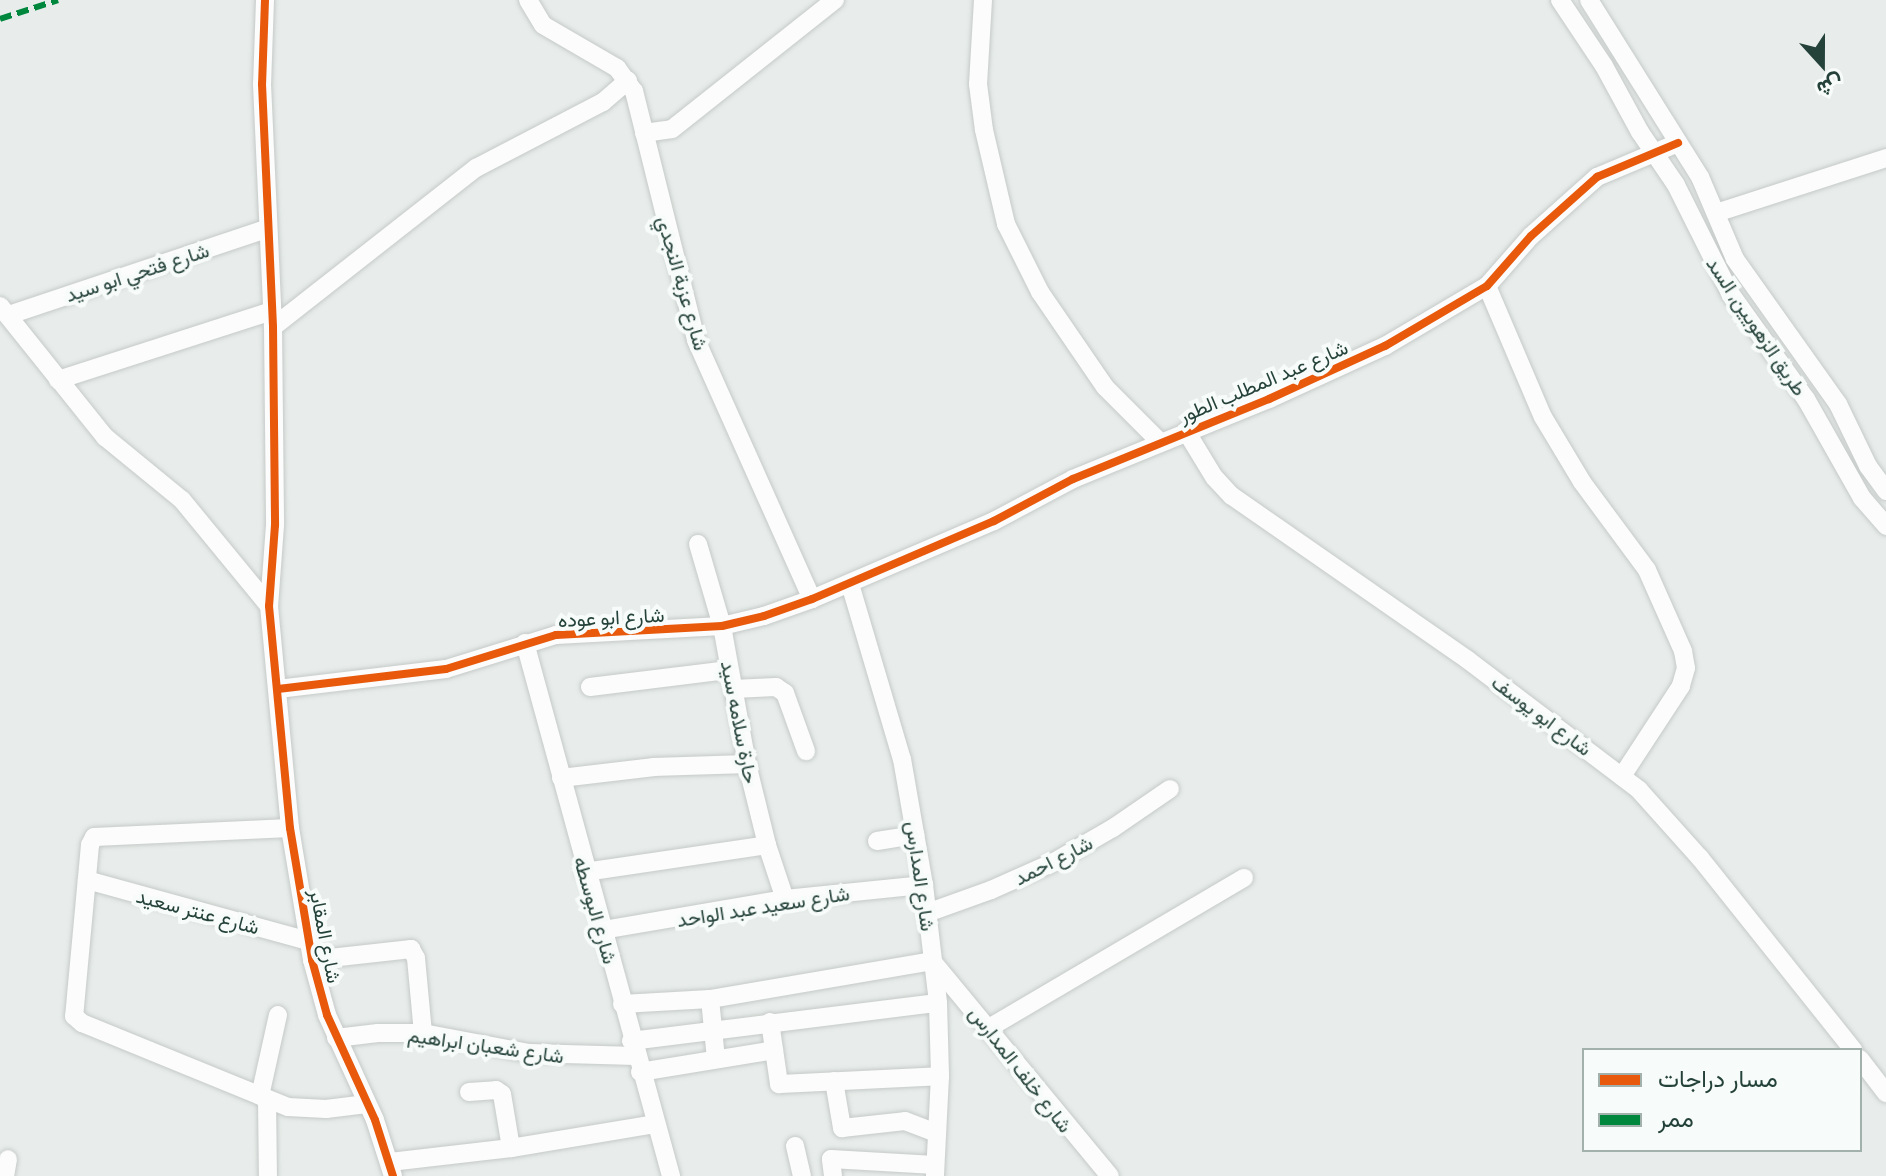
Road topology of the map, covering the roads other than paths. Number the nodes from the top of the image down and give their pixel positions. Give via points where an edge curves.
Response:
1 (265, 0) edge
2 (528, 0) edge
3 (835, 0) edge
4 (983, 0) edge
5 (1560, 0) edge
6 (1589, 0) edge
7 (628, 80) junction
8 (644, 133) junction
9 (1678, 143) junction
10 (1653, 152) junction
11 (1886, 158) edge
12 (1716, 213) junction
13 (266, 229) junction
14 (1487, 286) junction
15 (4, 311) edge
16 (272, 319) junction
17 (58, 380) junction
18 (1186, 431) junction
19 (1159, 441) junction
20 (1886, 491) edge
21 (1886, 526) edge
22 (698, 544) dead end
23 (850, 584) junction
24 (812, 599) junction
25 (269, 606) junction
26 (722, 626) junction
27 (525, 643) junction
28 (729, 670) junction
29 (590, 687) dead end
30 (278, 689) junction
31 (733, 689) junction
32 (806, 751) dead end
33 (747, 764) junction
34 (1622, 776) junction
35 (561, 778) junction
36 (1170, 789) dead end
37 (290, 828) junction
38 (916, 835) junction
39 (877, 841) dead end
40 (767, 845) junction
41 (585, 872) junction
42 (1244, 878) dead end
43 (87, 880) junction
44 (924, 885) junction
45 (785, 899) junction
46 (927, 913) junction
47 (603, 930) junction
48 (309, 941) junction
49 (312, 960) junction
50 (932, 961) junction
51 (710, 999) junction
52 (938, 1003) junction
53 (622, 1004) junction
54 (278, 1015) dead end
55 (770, 1022) junction
56 (989, 1028) junction
57 (714, 1032) junction
58 (423, 1033) junction
59 (336, 1038) junction
60 (1851, 1048) edge
61 (774, 1050) junction
62 (636, 1056) junction
63 (716, 1059) junction
64 (1862, 1062) edge
65 (940, 1076) junction
66 (834, 1081) junction
67 (469, 1092) dead end
68 (1886, 1093) edge
69 (263, 1098) junction
70 (367, 1104) junction
71 (656, 1124) junction
72 (937, 1133) junction
73 (795, 1146) dead end
74 (511, 1148) junction
75 (391, 1169) edge
76 (935, 1170) edge
77 (268, 1176) edge
78 (671, 1176) edge
79 (802, 1176) edge
80 (833, 1176) edge
81 (1110, 1176) edge

1 - 13 street, شارع المقابر
2 - 7 street via 551,31 604,58
3 - 8 street via 672,129
4 - 19 street via 978,84 1006,224 1040,292 1105,387
5 - 10 street, طريق الزهويين, السد
6 - 9 street, طريق الزهويين, السد
7 - 8 street, شارع عزبة النجدي
7 - 16 street via 603,102 476,168
8 - 24 street, شارع عزبة النجدي via 696,340
9 - 10 street, شارع عبد المطلب الطور
9 - 12 street, طريق الزهويين, السد
10 - 14 street, شارع عبد المطلب الطور via 1615,167 1578,191
10 - 21 street, طريق الزهويين, السد via 1676,185 1730,293 1806,399 1862,498
11 - 12 street
12 - 20 street, طريق الزهويين, السد via 1735,259 1838,404
13 - 15 street, شارع فتحي ابو سيد
13 - 16 street, شارع المقابر
14 - 18 street, شارع عبد المطلب الطور via 1385,346
14 - 34 street via 1543,417 1582,482 1647,570 1683,651 1681,686
15 - 17 street
16 - 17 street
16 - 25 street, شارع المقابر via 275,525
17 - 25 street via 117,450 182,500
18 - 19 street, شارع عبد المطلب الطور
18 - 34 street, شارع ابو يوسف via 1232,496 1468,660
19 - 23 street, شارع عبد المطلب الطور
22 - 26 street, حارة سلامه سيد
23 - 24 street, شارع ابو عوده
23 - 38 street, شارع المدارس via 888,705
24 - 26 street, شارع ابو عوده
25 - 30 street, شارع المقابر
26 - 27 street, شارع ابو عوده via 556,635
26 - 28 street, حارة سلامه سيد
27 - 30 street, شارع ابو عوده via 446,669
27 - 35 street, شارع البوسطه
28 - 29 street
28 - 31 street, حارة سلامه سيد
30 - 37 street, شارع المقابر
31 - 32 street via 776,687 785,693
31 - 33 street, حارة سلامه سيد
33 - 35 street
33 - 40 street, حارة سلامه سيد
34 - 60 street, شارع ابو يوسف via 1700,858
35 - 41 street, شارع البوسطه
36 - 46 street, شارع احمد via 1054,862
37 - 43 street via 98,835 90,845
37 - 48 street, شارع المقابر
38 - 39 street
38 - 44 street, شارع المدارس
40 - 41 street
40 - 45 street, حارة سلامه سيد
41 - 47 street, شارع البوسطه
42 - 56 street
43 - 48 street, شارع عنتر سعيد
43 - 69 street via 76,1020
44 - 45 street, شارع سعيد عبد الواحد
44 - 46 street, شارع المدارس
45 - 47 street, شارع سعيد عبد الواحد
46 - 50 street, شارع المدارس
47 - 53 street, شارع البوسطه
48 - 49 street, شارع المقابر
49 - 58 street via 411,949
49 - 59 street, شارع المقابر
50 - 51 street
50 - 52 street, شارع المدارس
50 - 56 street, شارع خلف المدارس
51 - 53 street
51 - 57 street
52 - 55 street
52 - 65 street, شارع المدارس
53 - 62 street, شارع البوسطه
54 - 69 street
55 - 57 street
55 - 61 street
56 - 81 street, شارع خلف المدارس
57 - 62 street
57 - 63 street
58 - 59 street, شارع شعبان ابراهيم
58 - 62 street, شارع شعبان ابراهيم via 529,1053
59 - 70 street, شارع المقابر
61 - 63 street
61 - 66 street via 779,1084
62 - 63 street
62 - 71 street, شارع البوسطه
64 - 68 street
65 - 66 street
65 - 72 street, شارع المدارس
66 - 72 street via 842,1128 905,1121
67 - 74 street via 502,1094
69 - 70 street via 307,1110
69 - 77 street
70 - 75 street, شارع المقابر
71 - 74 street
71 - 78 street, شارع البوسطه
72 - 76 street, شارع المدارس
73 - 79 street
74 - 75 street
76 - 80 street via 831,1159

